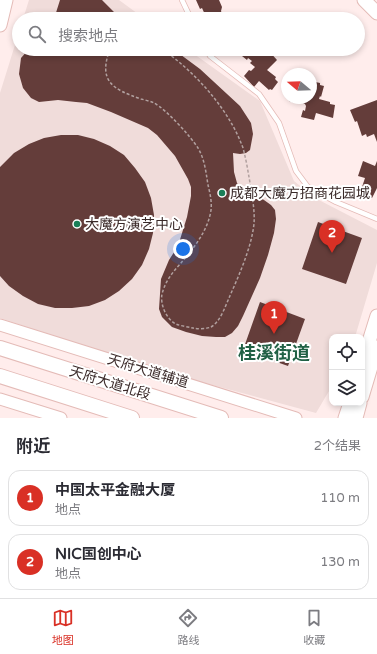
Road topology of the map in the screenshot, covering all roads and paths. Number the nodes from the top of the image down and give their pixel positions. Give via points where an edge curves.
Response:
1 (182, 0) edge
2 (364, 0) edge
3 (188, 12) edge
4 (377, 13) edge
5 (108, 56) edge
6 (172, 56) edge
7 (210, 56) edge
8 (377, 219) edge
9 (377, 316) edge
10 (0, 325) edge
11 (377, 347) edge
12 (0, 348) edge
13 (365, 354) edge
14 (0, 376) edge
15 (365, 387) edge
16 (0, 399) edge
17 (349, 406) edge
18 (359, 406) edge
19 (282, 416) edge
20 (61, 418) edge
21 (132, 418) edge
22 (221, 418) edge
23 (296, 418) edge
24 (345, 418) edge
25 (356, 418) edge

1 - 3 lane
2 - 4 main road
5 - 6 path via 105,67 110,82 119,90 154,103 162,109 187,134 202,157 209,190 209,217 195,245 166,282 162,297 171,321 188,327 211,327 218,320 228,300 252,236 252,196 247,164 234,128 199,80
7 - 8 lane via 259,94 279,123 296,171 308,186 336,202
9 - 13 main road
10 - 19 street, 天府大道辅道
11 - 15 main road
12 - 22 main road, 天府大道北段
14 - 21 main road, 天府大道北段
16 - 20 street
17 - 24 main road
18 - 25 main road
19 - 23 street, 天府大道辅道

